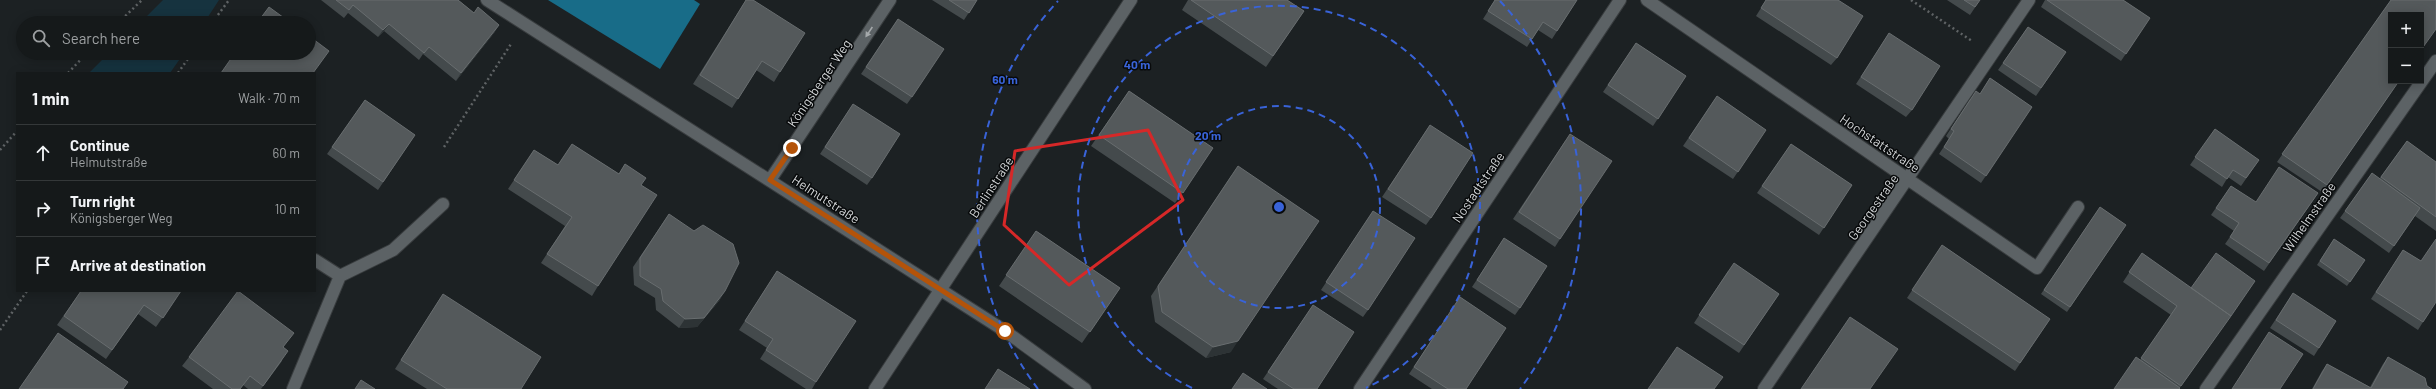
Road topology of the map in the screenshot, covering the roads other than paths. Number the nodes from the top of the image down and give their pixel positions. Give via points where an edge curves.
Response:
1 (487, 0) edge
2 (890, 0) edge
3 (1130, 0) edge
4 (1620, 0) edge
5 (1647, 0) edge
6 (2029, 0) edge
7 (2436, 61) edge
8 (770, 180) junction
9 (1908, 180) junction
10 (443, 204) dead end
11 (2078, 207) dead end
12 (316, 261) edge
13 (340, 276) junction
14 (940, 289) junction
15 (293, 389) edge
16 (875, 389) edge
17 (1085, 389) edge
18 (1360, 389) edge
19 (1764, 389) edge
20 (2206, 389) edge

1 - 8 street, Helmutstraße
2 -> 8 street, Königsberger Weg
3 - 14 street, Berlinstraße
4 - 18 street, Nostadtstraße
5 - 9 street, Hochstattstraße
6 - 9 street, Georgestraße
7 - 20 street, Wilhelmstraße
8 - 14 street, Helmutstraße
9 - 11 street, Hochstattstraße via 2037,268
9 - 19 street, Georgestraße
10 - 13 street via 393,250
12 - 13 street
13 - 15 street
14 - 16 street, Berlinstraße
14 - 17 street, Helmutstraße via 1005,331

